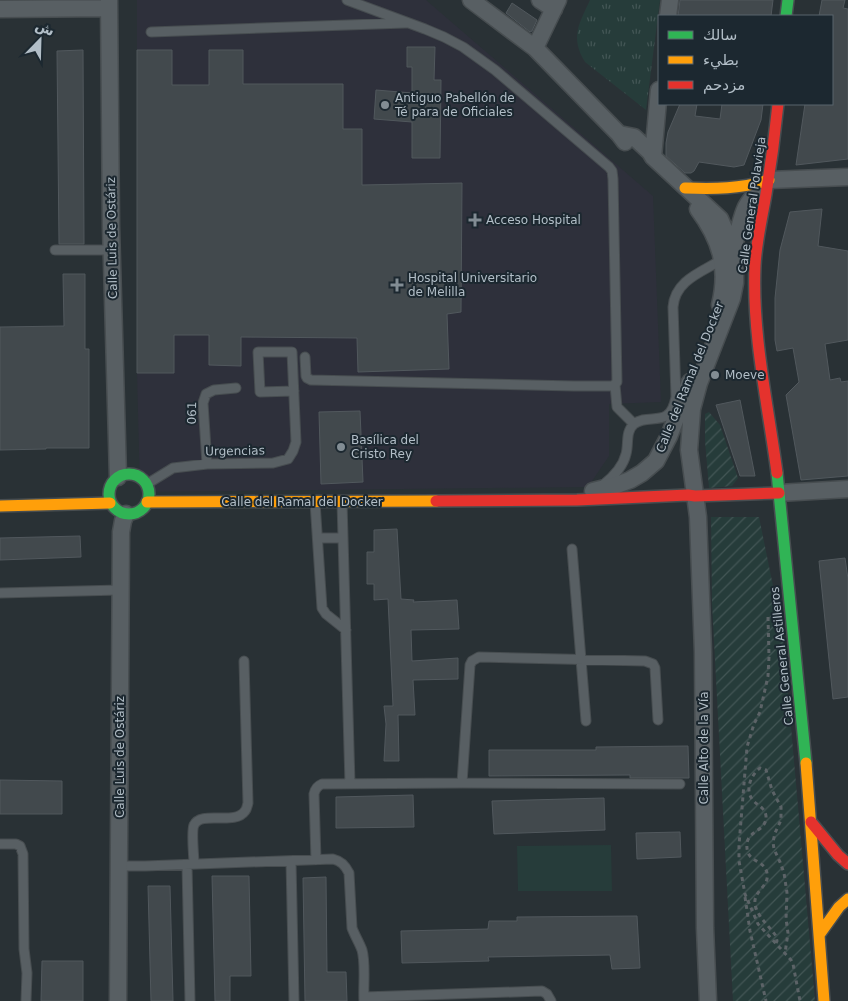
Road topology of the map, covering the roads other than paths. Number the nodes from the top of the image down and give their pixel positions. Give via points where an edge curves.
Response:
1 (347, 0) edge
2 (471, 0) edge
3 (540, 0) edge
4 (670, 0) edge
5 (788, 0) edge
6 (109, 4) edge
7 (556, 4) edge
8 (0, 8) edge
9 (668, 15) edge
10 (786, 15) edge
11 (411, 23) junction
12 (150, 32) dead end
13 (535, 48) junction
14 (658, 101) edge
15 (778, 105) edge
16 (619, 134) junction
17 (653, 157) junction
18 (848, 177) edge
19 (769, 180) junction
20 (685, 188) junction
21 (55, 250) dead end
22 (111, 250) junction
23 (726, 257) junction
24 (734, 288) junction
25 (755, 310) junction
26 (305, 356) dead end
27 (615, 385) junction
28 (236, 388) dead end
29 (294, 391) junction
30 (634, 424) junction
31 (207, 464) junction
32 (692, 476) junction
33 (118, 477) junction
34 (146, 484) junction
35 (848, 489) edge
36 (596, 490) junction
37 (779, 493) junction
38 (695, 496) junction
39 (577, 500) junction
40 (148, 502) junction
41 (315, 502) junction
42 (342, 502) junction
43 (110, 503) junction
44 (0, 506) edge
45 (126, 514) junction
46 (318, 538) junction
47 (343, 538) junction
48 (572, 549) dead end
49 (120, 590) junction
50 (0, 593) edge
51 (346, 630) junction
52 (581, 660) junction
53 (244, 661) dead end
54 (658, 720) dead end
55 (586, 721) dead end
56 (462, 783) junction
57 (350, 784) junction
58 (680, 784) dead end
59 (811, 822) junction
60 (0, 844) edge
61 (316, 860) junction
62 (291, 861) junction
63 (848, 864) edge
64 (190, 865) junction
65 (119, 866) junction
66 (848, 899) edge
67 (818, 935) junction
68 (364, 999) edge
69 (26, 1001) edge
70 (118, 1001) edge
71 (190, 1001) edge
72 (294, 1001) edge
73 (551, 1001) edge
74 (708, 1001) edge
75 (824, 1001) edge

1 - 11 lane
2 - 13 street
3 - 7 street
4 - 9 street
5 - 10 main road
6 - 8 street
6 - 22 street, Calle Luis de Ostáriz
7 - 13 street
11 - 12 lane
11 - 27 lane via 463,47 495,70 612,171
13 - 16 street
14 - 17 street
15 - 19 main road, Calle General Polavieja
16 - 17 street, Calle del Ramal del Docker via 634,137
16 - 23 street, Calle del Ramal del Docker via 632,150 699,209
17 - 20 street, Calle del Ramal del Docker
18 - 19 street
19 - 20 main road via 740,188
19 - 23 street via 745,209 737,239
19 - 25 main road, Calle General Polavieja via 756,255
20 - 23 street, Calle del Ramal del Docker via 720,219
21 - 22 lane
22 - 33 street, Calle Luis de Ostáriz
23 - 24 street, Calle del Ramal del Docker via 735,259
23 - 30 lane via 683,283 675,295 676,397 672,409 663,417
23 - 36 street, Calle del Ramal del Docker via 719,309 656,461 630,480
24 - 25 street
24 - 32 street, Calle del Ramal del Docker via 692,409 689,450
25 - 37 main road, Calle General Astilleros
26 - 27 lane via 306,376 311,380
27 - 30 lane via 617,407
28 - 31 lane, 061 via 206,394 203,403
29 - 29 lane, Urgencias via 292,352 258,352 260,392
29 - 31 lane, Urgencias via 296,442 288,459 273,463
30 - 36 lane via 618,471
31 - 34 lane, Urgencias via 173,468
32 - 38 street, Calle del Ramal del Docker
32 - 39 main road, Calle del Ramal del Docker via 687,484 676,488 605,492
33 - 34 main road via 130,473 142,478
33 - 43 main road via 110,486
34 - 40 main road
35 - 37 street
36 - 39 street, Calle del Ramal del Docker
37 - 38 main road, Calle del Ramal del Docker
37 - 59 main road, Calle General Astilleros
38 - 39 main road, Calle del Ramal del Docker
38 - 74 street, Calle Alto de la Vía via 703,652
39 - 42 main road, Calle del Ramal del Docker
40 - 41 main road, Calle del Ramal del Docker
40 - 45 main road via 136,513
41 - 42 main road, Calle del Ramal del Docker
41 - 46 lane
42 - 47 lane
43 - 44 main road
43 - 45 main road
45 - 49 street, Calle Luis de Ostáriz via 121,532
46 - 47 lane
46 - 51 lane via 322,608
47 - 51 lane
48 - 52 lane
49 - 50 lane
49 - 65 street, Calle Luis de Ostáriz
51 - 57 lane
52 - 54 lane via 646,661 653,664
52 - 55 lane
52 - 56 lane via 479,657 472,661
53 - 64 lane via 248,803 245,812 239,816 196,822
56 - 57 lane
56 - 58 lane
57 - 61 lane via 322,784 315,790
59 - 63 main road
59 - 67 main road, Calle General Astilleros
60 - 69 lane via 16,844 23,854
61 - 62 lane
61 - 68 lane via 339,861 350,873 352,928 364,961
62 - 64 lane
62 - 72 lane
64 - 65 lane
64 - 71 lane
65 - 70 street, Calle Luis de Ostáriz
66 - 67 main road
67 - 75 main road, Calle General Astilleros
68 - 73 lane via 542,992

